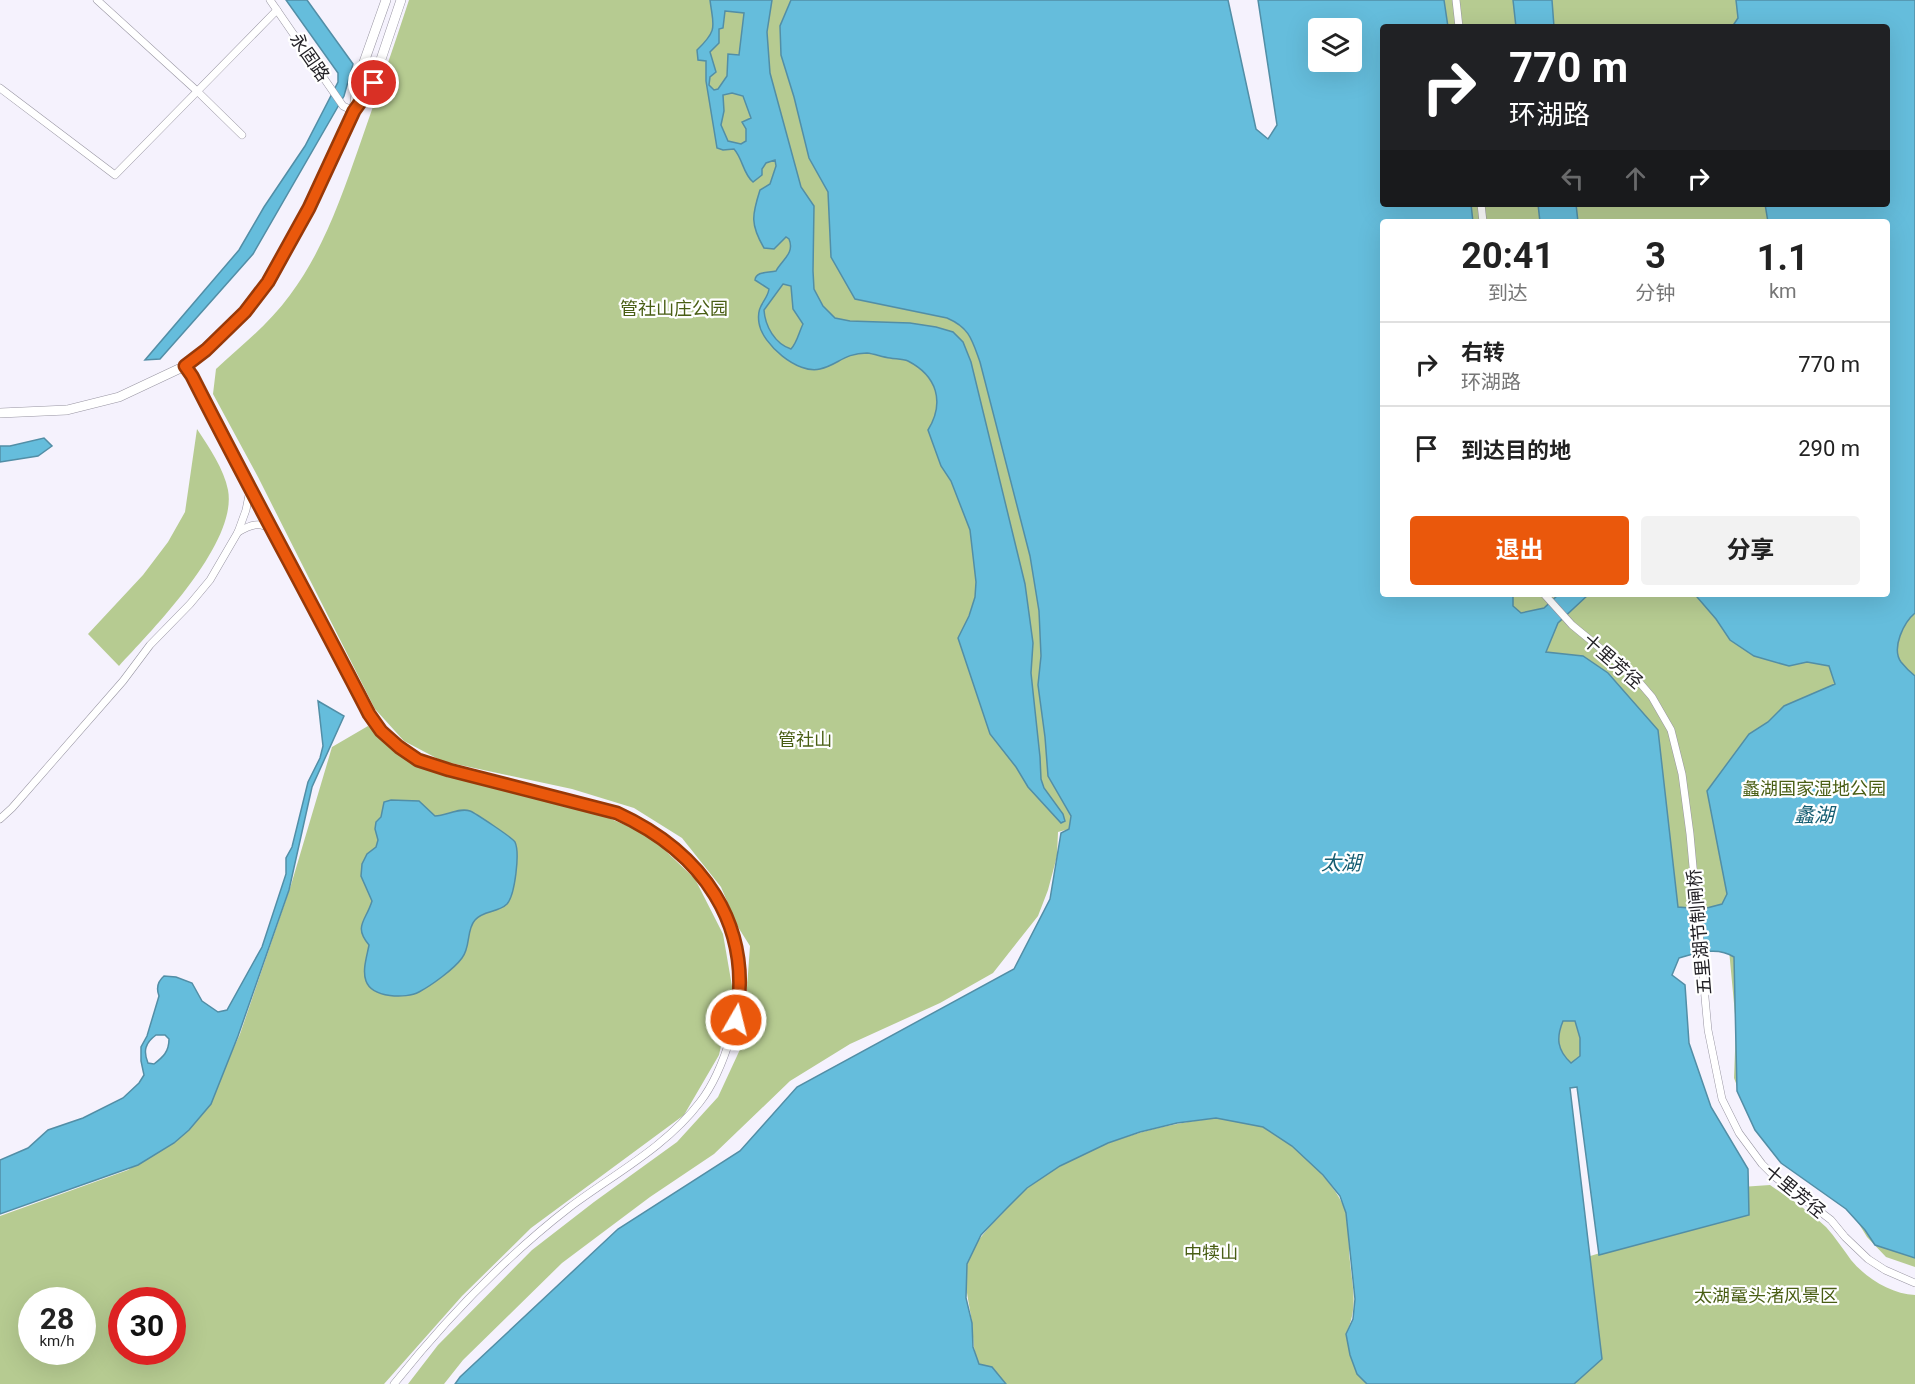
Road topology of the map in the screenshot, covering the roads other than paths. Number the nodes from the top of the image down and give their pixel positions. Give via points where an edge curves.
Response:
1 (97, 0) edge
2 (270, 0) edge
3 (386, 0) edge
4 (401, 0) edge
5 (1456, 0) edge
6 (277, 10) junction
7 (1459, 24) edge
8 (0, 88) edge
9 (197, 91) junction
10 (354, 111) junction
11 (242, 135) dead end
12 (185, 366) junction
13 (0, 413) edge
14 (250, 490) junction
15 (238, 532) junction
16 (275, 532) junction
17 (1547, 597) edge
18 (0, 819) edge
19 (1690, 834) joint
20 (1708, 1030) joint
21 (1915, 1283) edge
22 (394, 1384) edge

1 - 9 street
2 - 6 street, 永固路
3 - 10 street via 358,79
4 - 10 street via 374,83
5 - 7 street
6 - 9 street
6 - 10 street, 永固路 via 343,106
8 - 9 street via 115,175
9 - 11 street
10 - 12 street via 309,208 268,282 245,312
12 - 13 street via 108,400 67,410
12 - 14 street
14 - 15 street
14 - 16 street
15 - 16 street via 257,524
15 - 18 street via 210,580
16 - 22 street via 381,731 418,760 617,813 664,838 685,856 720,902 740,969 740,997 727,1050 696,1107 661,1142 525,1245 453,1314
17 - 19 street, 十里芳径 via 1652,697 1671,730
19 - 20 street, 五里湖节制闸桥
20 - 21 street, 十里芳径 via 1722,1099 1749,1150 1775,1177 1831,1220 1868,1259

